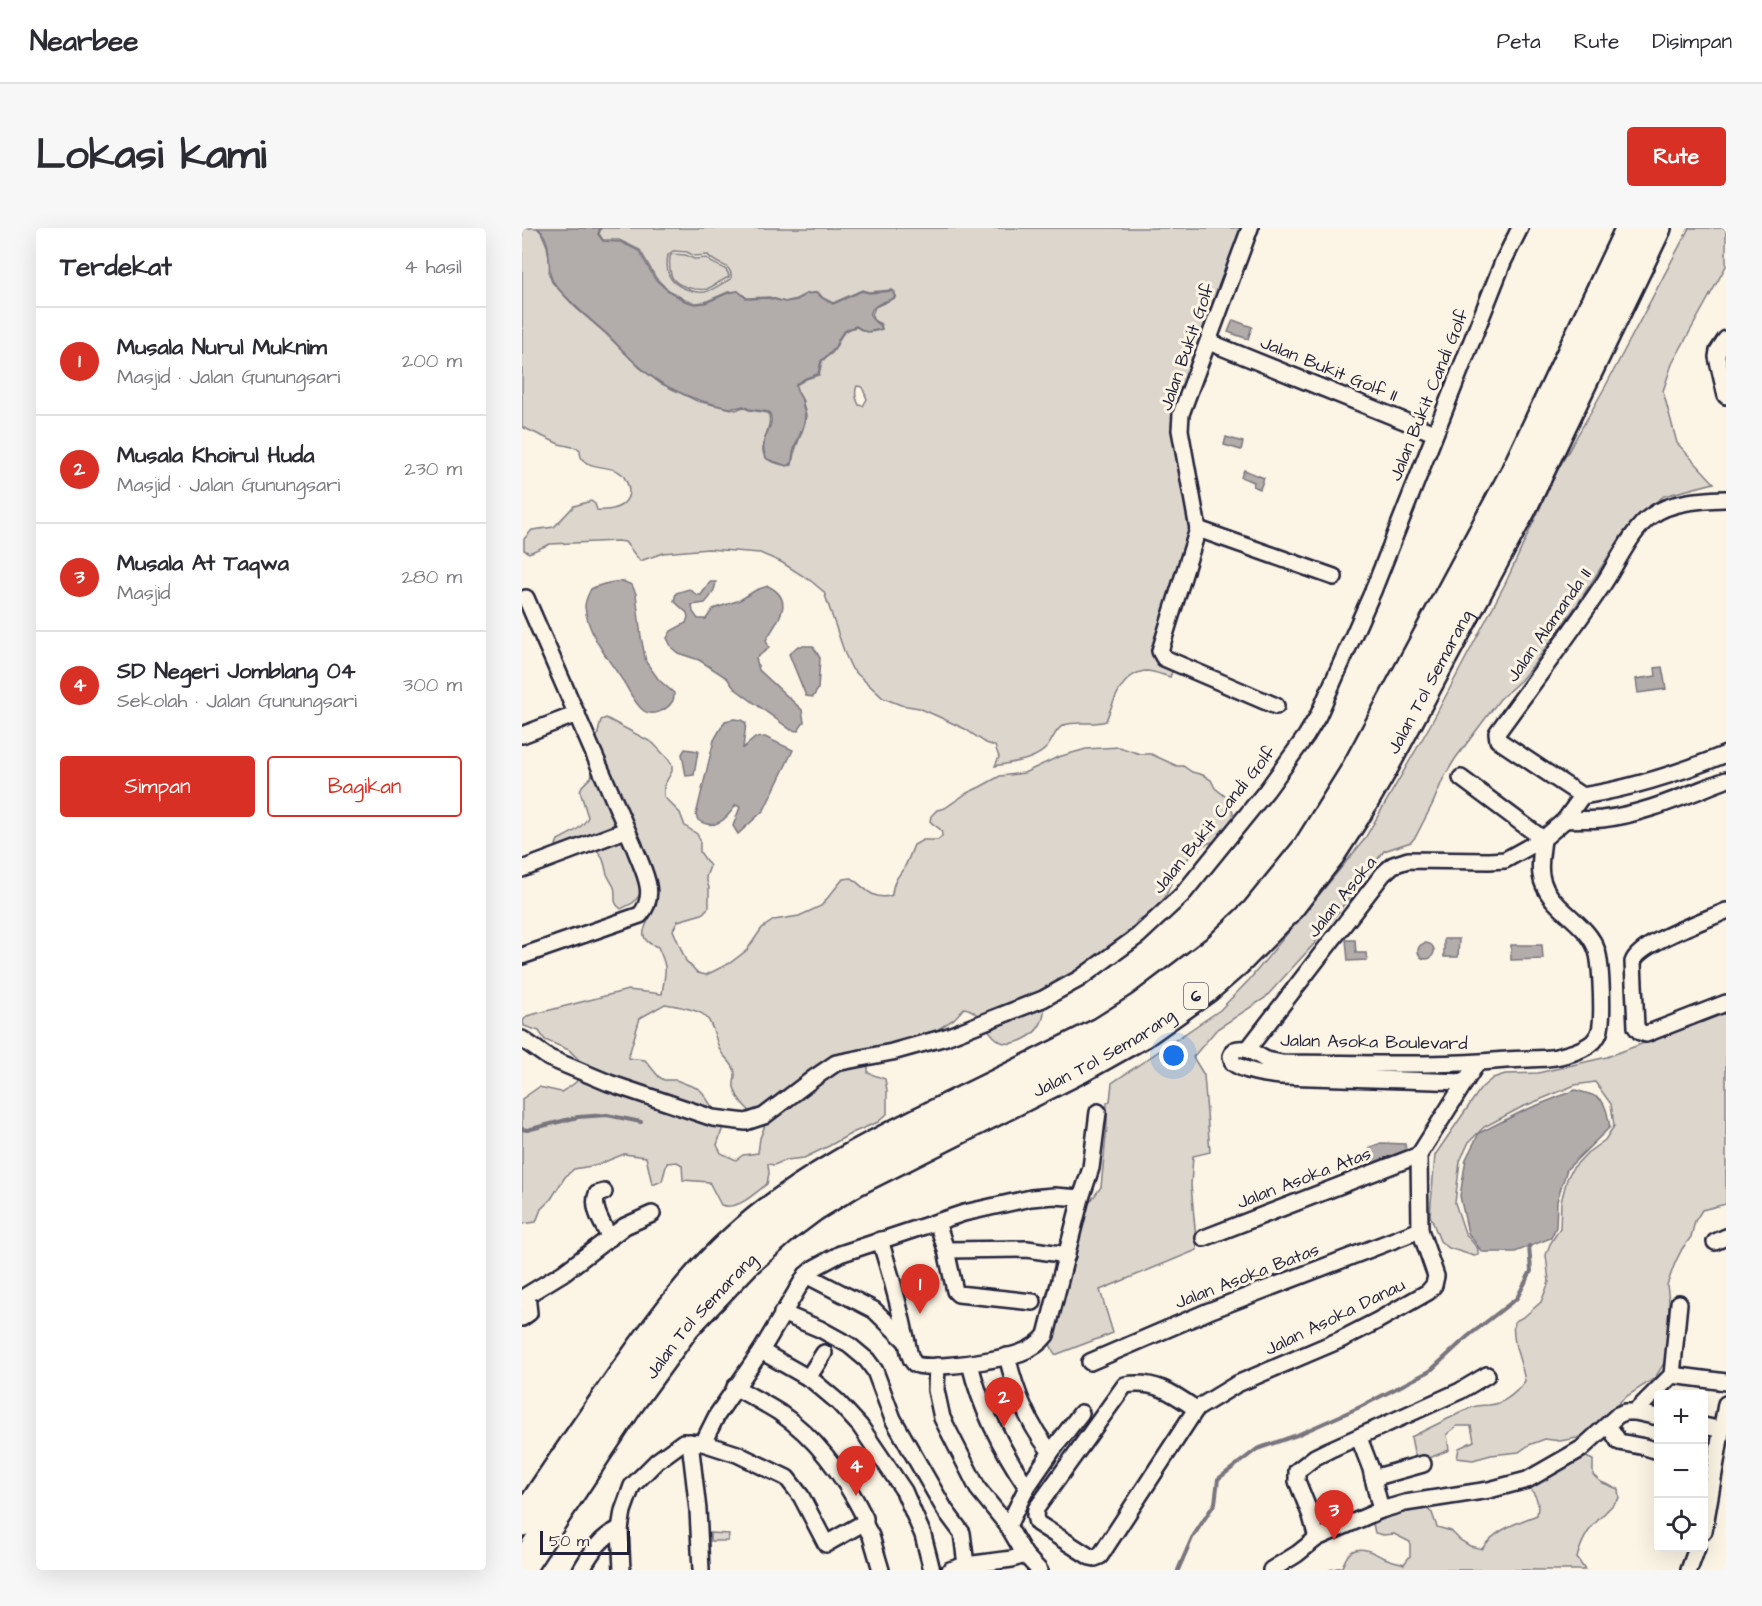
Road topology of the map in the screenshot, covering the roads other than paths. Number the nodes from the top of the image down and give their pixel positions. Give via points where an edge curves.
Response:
1 (1250, 228) edge
2 (1520, 228) edge
3 (1630, 228) edge
4 (1658, 228) edge
5 (1726, 339) edge
6 (1209, 342) junction
7 (1726, 396) edge
8 (1434, 433) junction
9 (1726, 499) edge
10 (1198, 529) junction
11 (1334, 577) dead end
12 (524, 598) edge
13 (1276, 706) dead end
14 (577, 714) junction
15 (522, 735) edge
16 (1726, 754) edge
17 (1461, 778) dead end
18 (1726, 780) edge
19 (1581, 796) junction
20 (1565, 820) junction
21 (626, 830) junction
22 (1543, 839) junction
23 (522, 869) edge
24 (1726, 911) edge
25 (522, 956) edge
26 (1726, 1003) edge
27 (522, 1039) edge
28 (1248, 1049) junction
29 (1477, 1063) junction
30 (1465, 1082) junction
31 (1098, 1112) dead end
32 (1419, 1155) junction
33 (604, 1192) dead end
34 (1081, 1198) junction
35 (652, 1214) dead end
36 (937, 1222) junction
37 (1420, 1230) junction
38 (610, 1238) junction
39 (1204, 1238) dead end
40 (880, 1240) junction
41 (946, 1250) junction
42 (1066, 1255) junction
43 (806, 1275) junction
44 (525, 1290) edge
45 (1033, 1302) dead end
46 (1679, 1303) dead end
47 (782, 1313) junction
48 (522, 1318) edge
49 (907, 1342) junction
50 (761, 1350) junction
51 (824, 1353) dead end
52 (1007, 1356) junction
53 (1090, 1362) dead end
54 (970, 1364) junction
55 (937, 1366) junction
56 (1487, 1375) dead end
57 (1672, 1375) junction
58 (808, 1378) junction
59 (1726, 1382) edge
60 (735, 1387) junction
61 (1726, 1404) edge
62 (1196, 1408) junction
63 (1635, 1412) junction
64 (1081, 1413) dead end
65 (1654, 1416) edge
66 (1608, 1425) junction
67 (1708, 1427) edge
68 (1722, 1430) junction
69 (1359, 1438) junction
70 (696, 1442) junction
71 (1654, 1450) edge
72 (1051, 1452) junction
73 (1721, 1460) edge
74 (1423, 1464) dead end
75 (1373, 1478) junction
76 (1027, 1486) junction
77 (1381, 1510) junction
78 (1708, 1514) edge
79 (522, 1522) edge
80 (864, 1523) junction
81 (1008, 1526) junction
82 (620, 1529) junction
83 (1317, 1538) junction
84 (1696, 1552) edge
85 (1025, 1555) junction
86 (966, 1565) junction
87 (522, 1567) edge
88 (581, 1570) edge
89 (622, 1570) edge
90 (701, 1570) edge
91 (881, 1570) edge
92 (932, 1570) edge
93 (950, 1570) edge
94 (1039, 1570) edge
95 (1271, 1570) edge
96 (1689, 1570) edge

1 - 6 street, Jalan Bukit Golf
2 - 8 street, Jalan Bukit Candi Golf
3 - 79 highway, Jalan Tol Semarang / 6 via 1514,474 1353,774 1306,848 1255,912 1215,950 1140,1007 1093,1035 858,1153 814,1178 748,1227 719,1253 651,1335
4 - 87 highway, Jalan Tol Semarang / 6 via 1522,510 1383,769 1331,854 1287,911 1238,961 1144,1033 1080,1070 855,1182 786,1228 747,1262 686,1326
5 - 7 street via 1717,357
6 - 8 street, Jalan Bukit Golf II
6 - 10 street, Jalan Bukit Golf via 1181,414 1180,430
8 - 27 street, Jalan Bukit Candi Golf via 1372,591 1306,736 1182,895 1138,936 1079,979 1042,999 946,1037 836,1063 764,1116 746,1122 713,1118 609,1083 549,1058
9 - 19 street, Jalan Alamanda II via 1677,505 1649,517 1497,733 1498,740
10 - 11 street
10 - 13 street, Jalan Bukit Golf via 1161,656
12 - 14 street
14 - 15 street
14 - 21 street
16 - 19 street via 1688,770
17 - 22 street
18 - 20 street via 1634,812 1603,819
19 - 20 street, Jalan Asoka
20 - 22 street, Jalan Asoka
21 - 23 street
21 - 25 street via 647,883 650,896 646,909 640,915
22 - 28 street, Jalan Asoka via 1505,860 1408,860 1394,865 1383,874
22 - 29 street, Jalan Asoka Boulevard via 1543,882 1556,902 1586,932 1597,952 1599,1033 1583,1049 1556,1057
24 - 26 street via 1650,944 1636,955 1636,1027 1646,1034
28 - 29 street, Jalan Asoka Boulevard via 1282,1063
28 - 30 street, Jalan Asoka Boulevard via 1234,1050 1233,1063 1263,1074
29 - 30 street
30 - 32 street
31 - 34 street via 1091,1168
32 - 37 street, Jalan Asoka Danau
32 - 39 street, Jalan Asoka Atas
33 - 38 street via 597,1194 595,1201
34 - 36 street via 1031,1198
34 - 42 street
35 - 38 street
36 - 40 street
36 - 41 street
37 - 53 street, Jalan Asoka Batas via 1209,1311
37 - 62 street, Jalan Asoka Danau via 1436,1276 1428,1292 1340,1340 1237,1384
38 - 44 street via 563,1273
40 - 43 street via 840,1254
40 - 49 street
41 - 42 street via 1027,1249
41 - 45 street via 955,1291
42 - 52 street via 1046,1335 1031,1349
43 - 47 street
43 - 49 street via 874,1310
44 - 48 street via 529,1313
46 - 57 street
47 - 50 street
47 - 86 street via 843,1341 871,1365 893,1419 962,1533
49 - 55 street via 914,1364
50 - 58 street
50 - 60 street
51 - 58 street
52 - 54 street
52 - 72 street via 1023,1405
54 - 55 street
54 - 76 street via 981,1403 1011,1464
55 - 81 street via 936,1389 942,1418 978,1489
56 - 69 street
57 - 59 street
57 - 63 street
58 - 92 street via 838,1402 877,1449 904,1491 923,1535
60 - 70 street
60 - 80 street via 779,1413 815,1444 851,1491 866,1518
61 - 68 street
62 - 62 street, Jalan Asoka Danau via 1100,1556 1089,1557 1037,1523 1036,1509 1125,1385 1138,1383 1168,1390
63 - 65 street
63 - 66 street via 1621,1413
64 - 72 street
66 - 71 street via 1619,1442
66 - 77 street via 1581,1449 1527,1480
67 - 68 street
68 - 73 street
69 - 75 street
69 - 83 street via 1316,1457 1297,1471
70 - 80 street via 744,1457 787,1478 826,1544
70 - 82 street via 683,1442 632,1486
70 - 90 street
72 - 76 street
73 - 78 street
74 - 75 street
75 - 77 street
76 - 81 street
77 - 83 street
80 - 91 street
81 - 85 street
82 - 88 street via 600,1542
82 - 89 street
83 - 95 street
84 - 96 street
85 - 86 street
85 - 94 street
86 - 93 street

